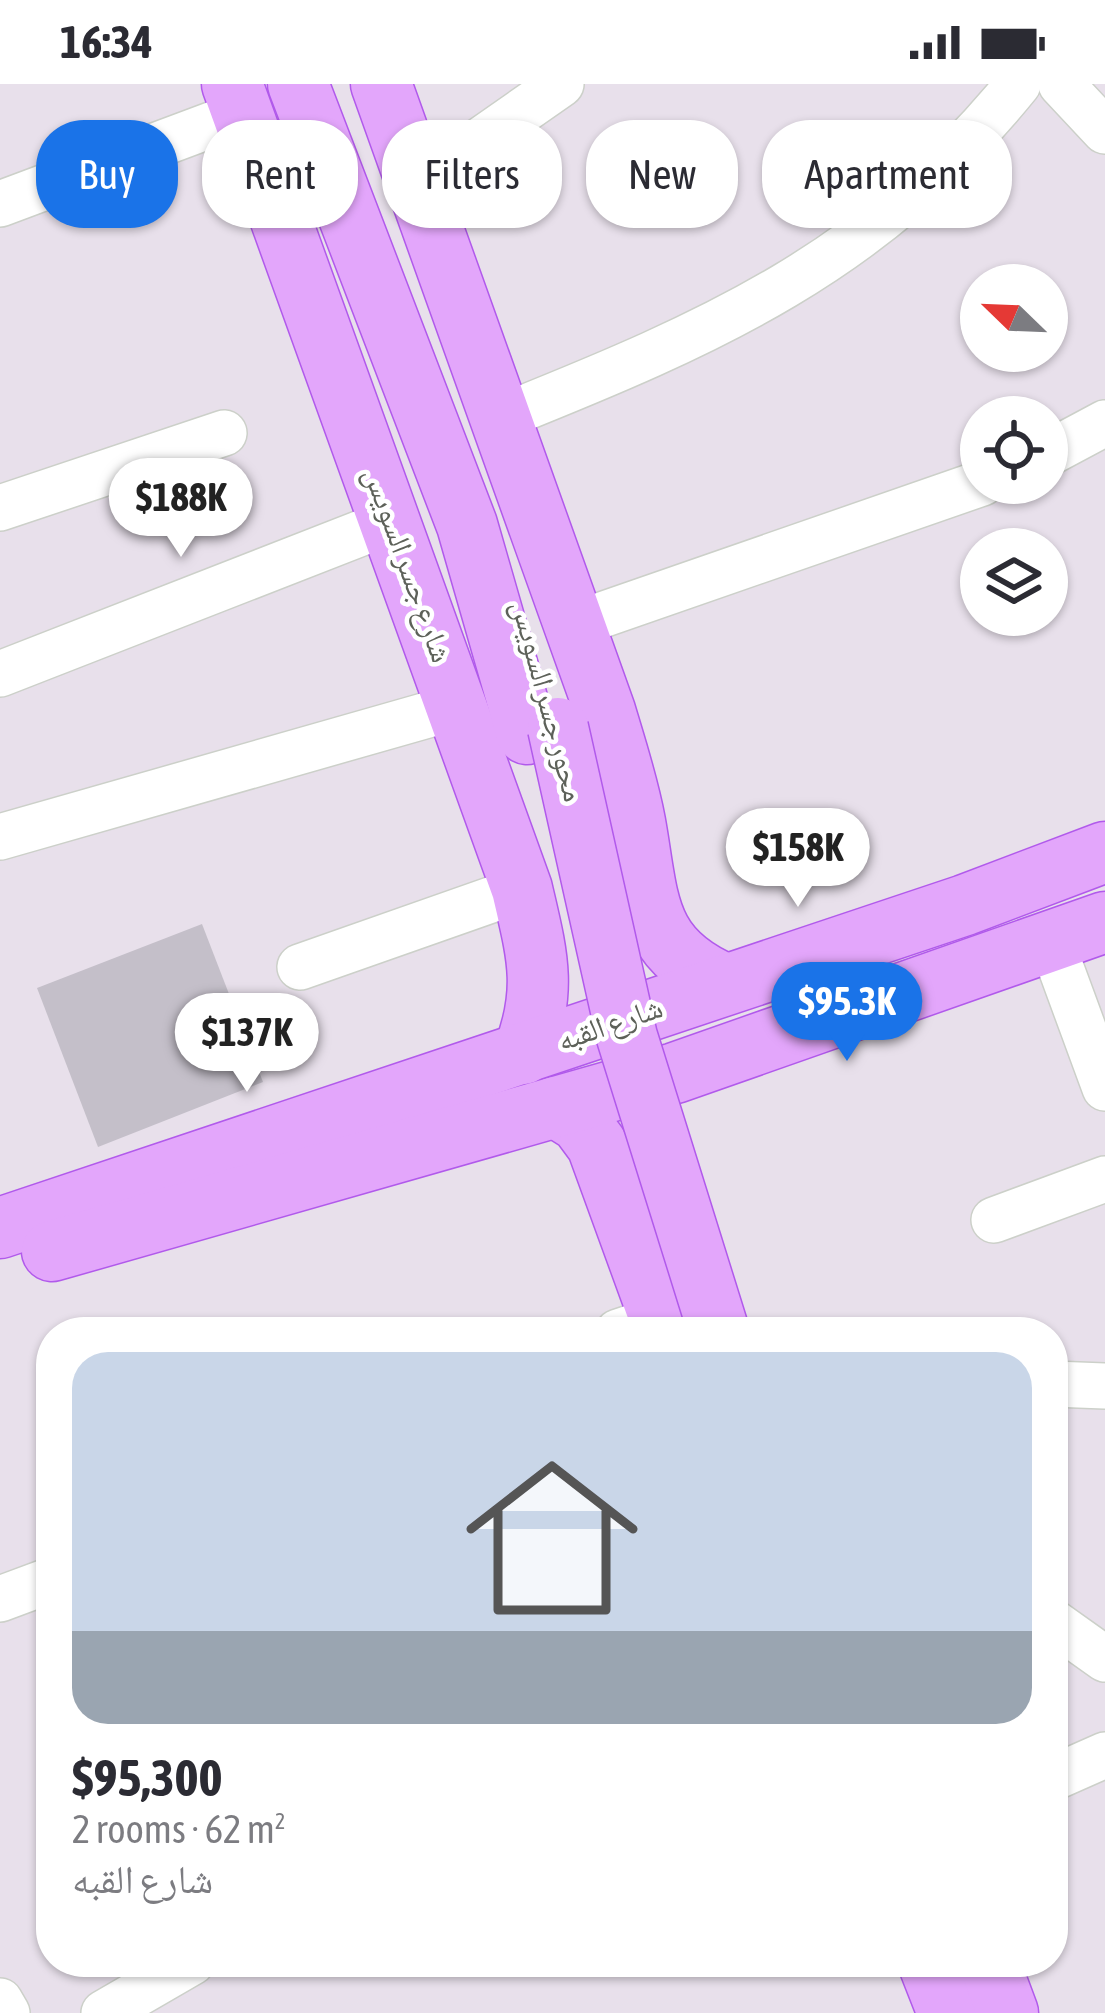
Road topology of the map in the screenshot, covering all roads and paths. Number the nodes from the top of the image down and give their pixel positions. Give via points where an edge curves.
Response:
1 (298, 84) edge
2 (329, 84) edge
3 (381, 84) edge
4 (561, 84) edge
5 (1018, 84) edge
6 (1061, 84) edge
7 (238, 99) edge
8 (394, 120) edge
9 (510, 120) edge
10 (1105, 131) edge
11 (0, 204) edge
12 (434, 228) edge
13 (504, 416) junction
14 (1105, 423) edge
15 (224, 433) dead end
16 (1068, 443) edge
17 (960, 491) edge
18 (0, 508) edge
19 (392, 521) junction
20 (576, 624) junction
21 (0, 674) edge
22 (459, 706) junction
23 (543, 731) junction
24 (0, 837) edge
25 (1105, 852) edge
26 (642, 865) junction
27 (522, 889) junction
28 (1078, 931) edge
29 (300, 967) dead end
30 (725, 984) junction
31 (524, 1054) junction
32 (675, 1073) junction
33 (1105, 1088) edge
34 (556, 1107) junction
35 (672, 1138) junction
36 (603, 1160) junction
37 (1105, 1179) edge
38 (994, 1220) dead end
39 (0, 1228) edge
40 (0, 1266) edge
41 (653, 1317) edge
42 (654, 1317) edge
43 (714, 1317) edge
44 (737, 1317) edge
45 (1068, 1385) edge
46 (1105, 1386) edge
47 (36, 1586) edge
48 (0, 1599) edge
49 (1068, 1633) edge
50 (1105, 1659) edge
51 (1105, 1755) edge
52 (1068, 1771) edge
53 (165, 1977) edge
54 (912, 1977) edge
55 (934, 1977) edge
56 (974, 1977) edge
57 (995, 1977) edge
58 (0, 2001) edge
59 (7, 2013) edge
60 (104, 2013) edge
61 (926, 2013) edge
62 (948, 2013) edge
63 (988, 2013) edge
64 (1009, 2013) edge

1 - 23 main road, محور جسر السويس
2 - 23 main road, محور جسر السويس via 459,410
3 - 8 main road
4 - 9 street
5 - 13 street via 921,187 801,279 668,350
6 - 10 street
7 - 11 street
7 - 19 main road, شارع جسر السويس
12 - 13 main road
13 - 20 main road
14 - 16 street
15 - 18 street
17 - 20 street
19 - 21 street
19 - 22 main road, شارع جسر السويس
20 - 26 main road via 629,794
22 - 24 street
22 - 27 main road, شارع جسر السويس
23 - 42 main road, محور جسر السويس via 597,1058
23 - 43 main road, محور جسر السويس, bridge
25 - 30 main road, شارع القبه
26 - 27 main road via 630,894 591,919 559,918
26 - 30 main road via 648,909 670,947
27 - 29 street
27 - 31 main road, شارع جسر السويس via 541,971
28 - 32 main road, شارع القبه
28 - 33 street
30 - 31 main road, شارع القبه
31 - 39 main road, شارع القبه
32 - 34 main road, شارع القبه
32 - 35 main road
34 - 36 main road via 590,1133
34 - 40 main road, شارع القبه
35 - 36 main road via 626,1138
35 - 44 main road
36 - 41 main road
37 - 38 street
45 - 46 street
47 - 48 street
49 - 50 street
51 - 52 street
53 - 60 street
54 - 61 main road
55 - 62 main road
56 - 63 main road
57 - 64 main road
58 - 59 street

